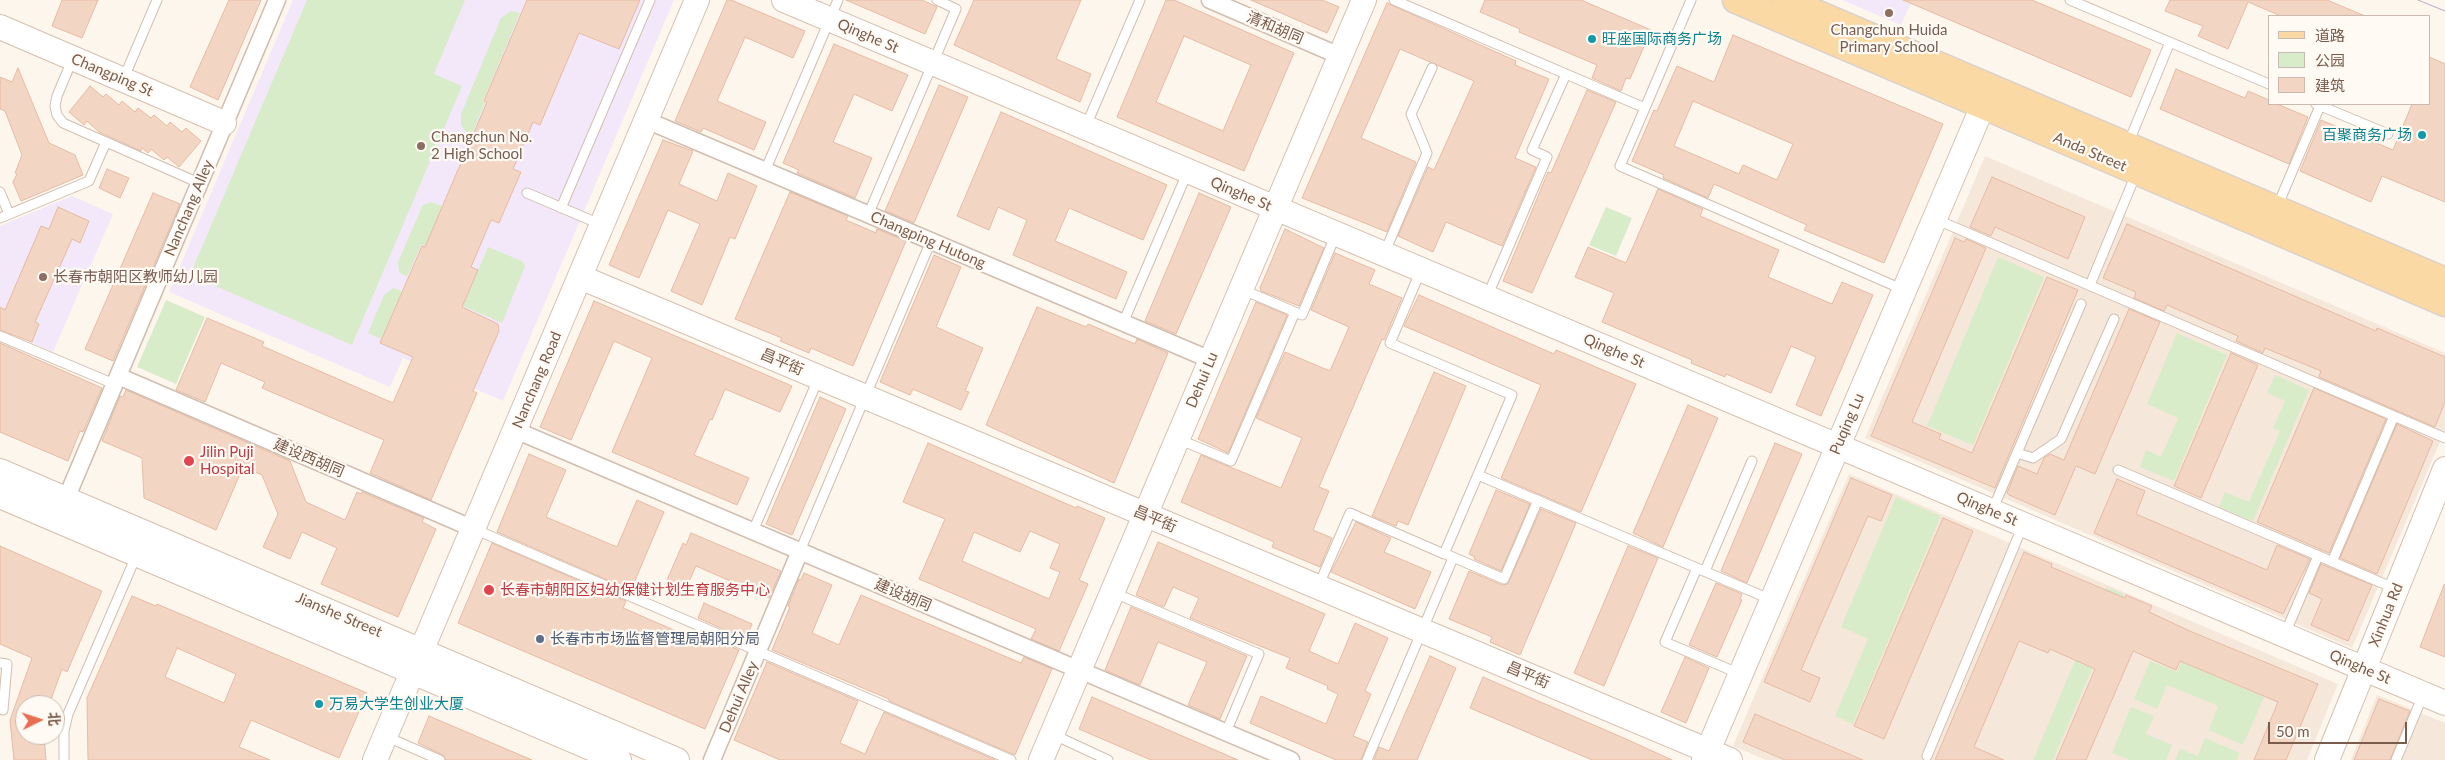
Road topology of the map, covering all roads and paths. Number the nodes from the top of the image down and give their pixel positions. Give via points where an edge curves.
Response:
1 (157, 0) edge
2 (277, 0) edge
3 (650, 0) edge
4 (697, 0) edge
5 (784, 0) edge
6 (936, 0) edge
7 (1140, 0) edge
8 (1210, 0) edge
9 (1364, 0) edge
10 (1394, 0) edge
11 (1691, 0) edge
12 (1736, 0) edge
13 (1785, 0) edge
14 (2070, 0) edge
15 (834, 10) edge
16 (0, 27) edge
17 (2170, 42) junction
18 (1340, 56) junction
19 (72, 58) junction
20 (933, 63) junction
21 (1432, 68) dead end
22 (1566, 74) junction
23 (123, 80) junction
24 (2268, 84) edge
25 (1986, 96) junction
26 (2318, 105) edge
27 (1645, 108) junction
28 (646, 120) junction
29 (224, 124) junction
30 (1085, 128) junction
31 (2388, 134) dead end
32 (106, 142) junction
33 (2127, 146) junction
34 (765, 171) junction
35 (1188, 171) junction
36 (2137, 172) junction
37 (200, 183) junction
38 (0, 192) edge
39 (527, 193) dead end
40 (561, 208) junction
41 (1275, 208) junction
42 (2276, 209) junction
43 (868, 215) junction
44 (4, 216) edge
45 (1934, 218) junction
46 (602, 225) junction
47 (1336, 234) junction
48 (931, 241) junction
49 (1384, 254) junction
50 (1421, 270) junction
51 (580, 277) junction
52 (2445, 281) edge
53 (2090, 285) junction
54 (1241, 289) junction
55 (1904, 290) junction
56 (1487, 298) junction
57 (2445, 303) edge
58 (2081, 304) dead end
59 (1295, 312) junction
60 (2114, 319) dead end
61 (1122, 323) junction
62 (0, 336) edge
63 (1211, 360) junction
64 (819, 377) junction
65 (116, 380) junction
66 (865, 397) junction
67 (2394, 416) junction
68 (515, 430) junction
69 (1177, 438) junction
70 (2445, 438) edge
71 (1838, 446) junction
72 (2017, 453) junction
73 (1752, 461) dead end
74 (2445, 469) edge
75 (2118, 470) dead end
76 (0, 471) edge
77 (1478, 475) junction
78 (0, 496) edge
79 (66, 499) junction
80 (1538, 500) junction
81 (1992, 511) junction
82 (1145, 514) junction
83 (2024, 524) junction
84 (474, 529) junction
85 (753, 531) junction
86 (800, 551) junction
87 (137, 554) junction
88 (1449, 556) junction
89 (2318, 556) junction
90 (2332, 562) junction
91 (1701, 569) junction
92 (1318, 587) junction
93 (2396, 589) junction
94 (1112, 592) junction
95 (1772, 600) junction
96 (1422, 631) junction
97 (2284, 635) junction
98 (758, 651) junction
99 (418, 661) junction
100 (0, 663) edge
101 (2364, 668) junction
102 (1079, 670) junction
103 (1740, 675) junction
104 (2423, 694) junction
105 (2445, 703) edge
106 (3, 710) dead end
107 (1226, 732) junction
108 (1052, 734) junction
109 (385, 736) junction
110 (1706, 755) edge
111 (1927, 756) dead end
112 (64, 760) edge
113 (375, 760) edge
114 (440, 760) edge
115 (620, 760) edge
116 (676, 760) edge
117 (712, 760) edge
118 (1010, 760) edge
119 (1041, 760) edge
120 (1108, 760) edge
121 (1291, 760) edge
122 (1367, 760) edge
123 (1730, 760) edge
124 (2327, 760) edge
125 (2396, 760) edge

1 - 23 lane
2 - 29 street, Nanchang Alley
3 - 40 lane
4 - 28 street, Nanchang Road
5 - 15 street, Qinghe St
6 - 20 lane via 956,9
7 - 30 lane
8 - 18 street, 清和胡同
9 - 18 street, Dehui Lu
10 - 22 lane
11 - 27 lane
12 - 25 main road, Anda Street
13 - 25 main road, Anda Street
14 - 17 lane
15 - 20 street, Qinghe St
15 - 34 lane
16 - 19 street, Changping St
17 - 24 lane
17 - 33 lane
18 - 41 street, Dehui Lu
19 - 23 street, Changping St
19 - 32 lane via 57,96 57,115 62,123
20 - 30 street, Qinghe St
20 - 43 lane
21 - 49 lane via 1411,114 1428,153
22 - 27 lane
22 - 56 lane via 1532,150 1547,157
23 - 29 street, Changping St
25 - 33 main road, Anda Street
25 - 36 main road, Anda Street
25 - 45 street, Puqing Lu
26 - 31 lane
26 - 42 lane
27 - 55 lane via 1620,166
28 - 34 street, Changping Hutong
28 - 46 street, Nanchang Road
29 - 37 street, Nanchang Alley
30 - 35 street, Qinghe St
32 - 37 lane
32 - 44 lane via 89,181
33 - 42 main road, Anda Street
34 - 43 street, Changping Hutong
35 - 41 street, Qinghe St
35 - 61 lane
36 - 53 lane
36 - 57 main road, Anda Street
37 - 65 street, Nanchang Alley
38 - 44 lane
39 - 40 lane
40 - 46 lane
41 - 47 street, Qinghe St
41 - 54 street, Dehui Lu
42 - 52 main road, Anda Street
43 - 48 street, Changping Hutong
45 - 53 lane
45 - 55 street, Puqing Lu
46 - 51 street, Nanchang Road
47 - 49 street, Qinghe St
47 - 59 lane via 1302,315
48 - 61 street, Changping Hutong
48 - 66 lane
49 - 50 street, Qinghe St
50 - 56 street, Qinghe St
50 - 77 lane via 1390,343 1512,395
51 - 64 street, 昌平街
51 - 68 street, Nanchang Road
53 - 67 lane
54 - 59 lane
54 - 63 street, Dehui Lu
55 - 71 street, Puqing Lu
56 - 71 street, Qinghe St
58 - 72 lane
59 - 69 lane via 1231,461
60 - 72 lane via 2061,438 2033,458
61 - 63 street, Changping Hutong
62 - 65 lane
63 - 69 street, Dehui Lu
64 - 66 street, 昌平街
64 - 85 lane
65 - 79 street, Nanchang Alley
65 - 84 street, 建设西胡同
66 - 82 street, 昌平街
66 - 86 lane
67 - 70 lane
67 - 90 lane
68 - 84 street, Nanchang Road
68 - 85 street, 建设胡同
69 - 82 street, Dehui Lu
71 - 81 street, Qinghe St
71 - 95 street, Puqing Lu
72 - 81 lane
73 - 91 lane
74 - 93 street, Xinhua Rd
75 - 89 lane
76 - 79 street, Jianshe Street
77 - 80 lane
77 - 88 lane
78 - 87 street, Jianshe Street
79 - 99 street, Jianshe Street
80 - 88 lane via 1504,579
80 - 91 lane
81 - 83 street, Qinghe St
82 - 92 street, 昌平街
82 - 94 street, Dehui Lu
83 - 97 street, Qinghe St
83 - 111 lane
84 - 98 lane
84 - 99 street, Nanchang Road
85 - 86 street, 建设胡同
86 - 98 street, Dehui Alley
86 - 102 street, 建设胡同
87 - 99 street, Jianshe Street
87 - 112 lane via 68,714 64,731
88 - 92 lane via 1350,513
88 - 96 lane
89 - 90 lane
89 - 97 lane
90 - 93 lane
91 - 95 lane
91 - 103 lane via 1665,642
92 - 96 street, 昌平街
93 - 101 street, Xinhua Rd
94 - 102 street, Dehui Lu
94 - 107 lane via 1259,654
95 - 103 street, Puqing Lu
96 - 110 street, 昌平街
96 - 122 lane
97 - 101 street, Qinghe St
98 - 117 street, Dehui Alley
98 - 118 lane
99 - 109 street, Nanchang Road
99 - 115 street, Jianshe Street
99 - 116 street, Jianshe Street
100 - 106 lane via 7,664
101 - 104 street, Qinghe St
101 - 124 street, Xinhua Rd
102 - 107 street, 建设胡同
102 - 108 street, Dehui Lu
103 - 110 street, Puqing Lu
104 - 105 street, Qinghe St
104 - 125 lane
107 - 121 street, 建设胡同
108 - 119 street, Dehui Lu
108 - 120 lane
109 - 113 street, Nanchang Road
109 - 114 lane
110 - 123 street, 昌平街

